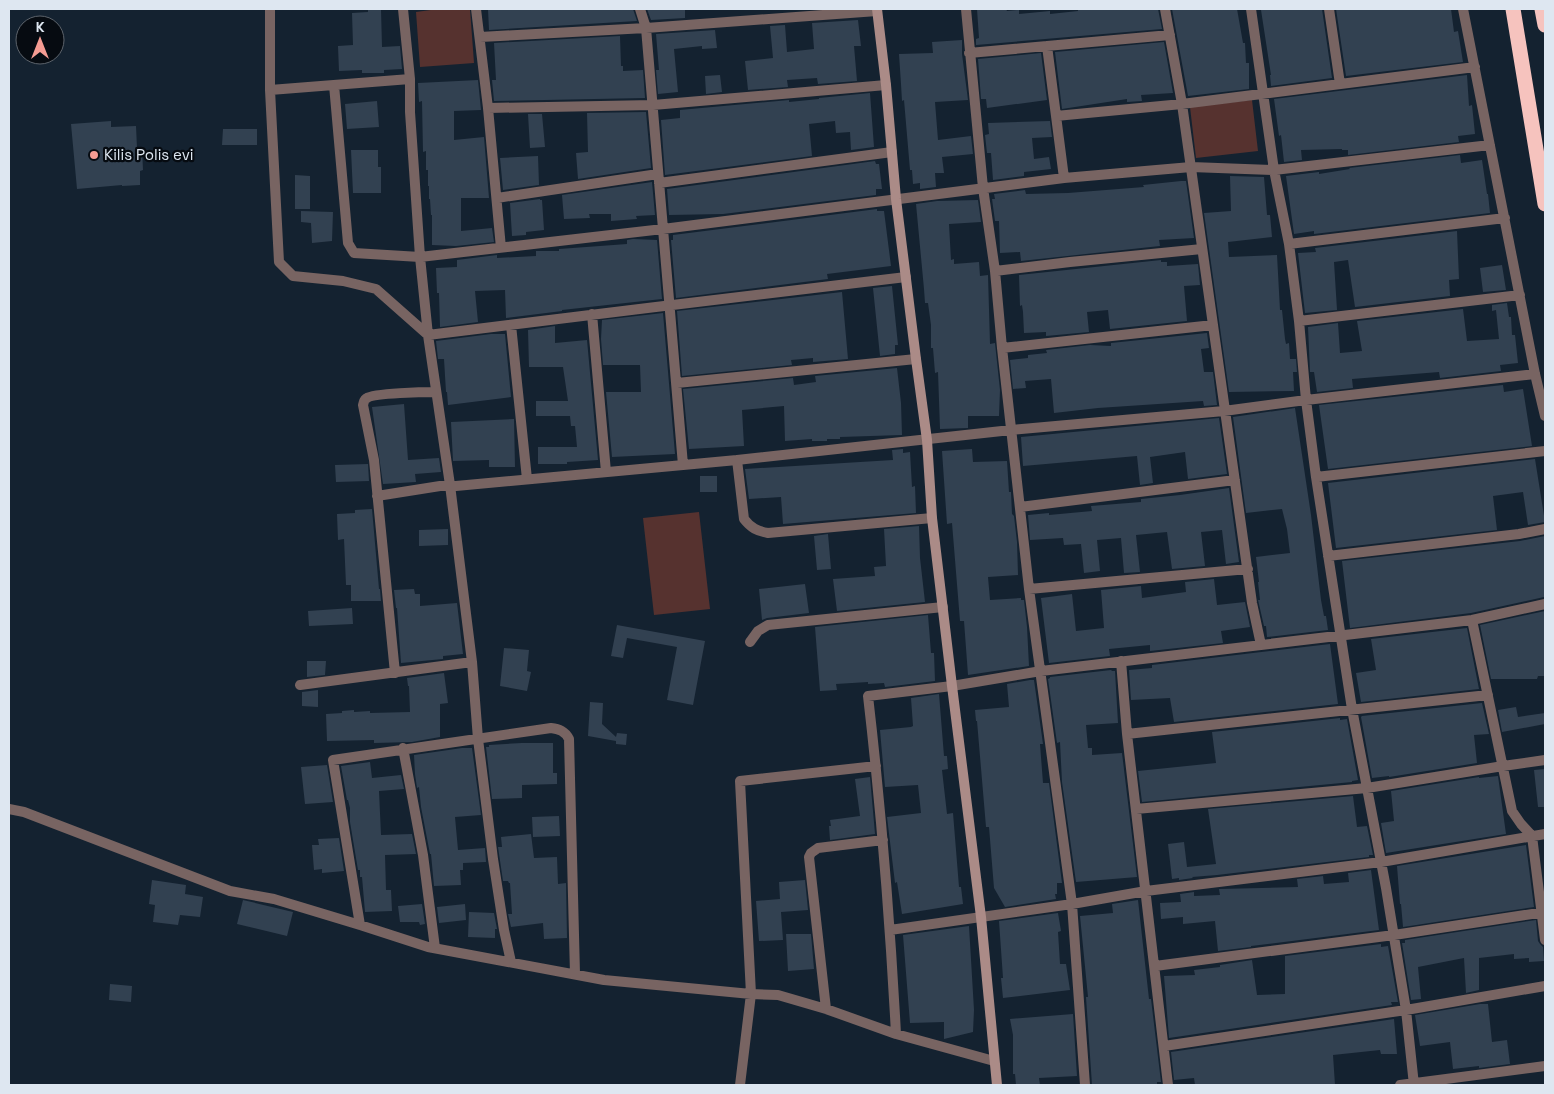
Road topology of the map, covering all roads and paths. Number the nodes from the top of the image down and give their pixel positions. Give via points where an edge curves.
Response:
1 (270, 9) edge
2 (403, 9) edge
3 (476, 9) edge
4 (640, 9) edge
5 (966, 9) edge
6 (1165, 9) edge
7 (1251, 9) edge
8 (1329, 9) edge
9 (1463, 9) edge
10 (1513, 9) edge
11 (877, 10) edge
12 (646, 28) junction
13 (1170, 35) junction
14 (480, 37) junction
15 (1047, 46) junction
16 (969, 53) junction
17 (1475, 66) junction
18 (410, 79) junction
19 (1340, 84) junction
20 (334, 85) junction
21 (886, 85) junction
22 (270, 90) junction
23 (1265, 94) junction
24 (1182, 104) junction
25 (652, 105) junction
26 (488, 108) junction
27 (1056, 116) junction
28 (1490, 145) junction
29 (892, 152) junction
30 (1191, 167) junction
31 (1274, 170) junction
32 (658, 178) junction
33 (1064, 178) junction
34 (983, 188) junction
35 (497, 198) junction
36 (896, 199) junction
37 (1545, 204) edge
38 (1504, 218) junction
39 (664, 229) junction
40 (1289, 244) junction
41 (501, 248) junction
42 (1202, 249) junction
43 (420, 257) junction
44 (995, 271) junction
45 (906, 277) junction
46 (1520, 295) junction
47 (670, 306) junction
48 (592, 314) junction
49 (1299, 321) junction
50 (511, 324) junction
51 (1213, 325) junction
52 (428, 335) junction
53 (1002, 348) junction
54 (916, 359) junction
55 (1535, 374) junction
56 (677, 383) junction
57 (436, 392) junction
58 (1306, 400) junction
59 (1224, 411) junction
60 (1545, 416) edge
61 (1011, 430) junction
62 (927, 440) junction
63 (1545, 452) edge
64 (737, 460) junction
65 (683, 465) junction
66 (606, 472) junction
67 (1316, 476) junction
68 (527, 479) junction
69 (1234, 480) junction
70 (450, 486) junction
71 (377, 496) junction
72 (1020, 507) junction
73 (932, 518) junction
74 (1545, 529) edge
75 (1328, 556) junction
76 (1248, 569) junction
77 (1029, 589) junction
78 (1545, 604) edge
79 (943, 607) junction
80 (1472, 620) junction
81 (1340, 636) junction
82 (750, 642) dead end
83 (1261, 645) junction
84 (1121, 661) junction
85 (472, 662) junction
86 (1040, 671) junction
87 (395, 673) junction
88 (300, 685) dead end
89 (952, 686) junction
90 (1488, 695) junction
91 (1352, 709) junction
92 (1127, 734) junction
93 (478, 738) junction
94 (403, 748) junction
95 (1545, 760) edge
96 (876, 766) junction
97 (1503, 766) junction
98 (1367, 788) junction
99 (9, 809) edge
100 (1136, 809) junction
101 (1545, 834) edge
102 (1532, 836) junction
103 (883, 840) junction
104 (1380, 862) junction
105 (1146, 891) junction
106 (1072, 904) junction
107 (1544, 913) edge
108 (981, 916) junction
109 (360, 924) junction
110 (890, 930) junction
111 (1394, 935) junction
112 (1545, 940) edge
113 (435, 948) junction
114 (511, 962) junction
115 (1155, 966) junction
116 (575, 974) junction
117 (1545, 986) edge
118 (751, 994) junction
119 (826, 1009) junction
120 (1406, 1010) junction
121 (896, 1034) junction
122 (1164, 1046) junction
123 (994, 1061) junction
124 (1545, 1066) edge
125 (1414, 1084) edge
126 (740, 1085) edge
127 (997, 1085) edge
128 (1085, 1085) edge
129 (1168, 1085) edge
130 (1400, 1085) edge

1 - 22 street
2 - 18 street
3 - 14 street
4 - 12 street
5 - 16 street
6 - 13 street
7 - 23 street
8 - 19 street
9 - 17 street
10 - 37 highway
11 - 12 street
11 - 21 street
12 - 14 street
12 - 25 street
13 - 15 street
13 - 24 street
14 - 26 street
15 - 16 street
15 - 27 street
16 - 34 street
17 - 19 street
17 - 28 street
18 - 20 street
18 - 43 street
19 - 23 street
20 - 22 street
20 - 43 street via 348,243 354,252
21 - 25 street
21 - 29 street
22 - 52 street via 278,262 293,276 343,281 376,289
23 - 24 street
23 - 31 street
24 - 27 street
24 - 30 street
25 - 26 street
25 - 32 street
26 - 35 street
27 - 33 street
28 - 31 street
28 - 38 street
29 - 32 street
29 - 36 street
30 - 31 street
30 - 33 street
30 - 42 street
31 - 40 street
32 - 35 street
32 - 39 street
33 - 34 street
34 - 36 street
34 - 44 street
35 - 41 street
36 - 39 street
36 - 45 street
38 - 40 street
38 - 46 street
39 - 41 street
39 - 47 street
40 - 49 street
41 - 43 street
42 - 44 street
42 - 51 street
43 - 52 street
44 - 53 street
45 - 47 street
45 - 54 street
46 - 49 street
46 - 55 street
47 - 48 street
47 - 56 street
48 - 50 street
48 - 66 street
49 - 58 street
50 - 52 street
50 - 68 street
51 - 53 street
51 - 59 street
52 - 57 street
53 - 61 street
54 - 56 street
54 - 62 street
55 - 58 street
55 - 60 street
56 - 65 street
57 - 70 street
57 - 71 street via 385,394 365,400
58 - 59 street
58 - 67 street
59 - 61 street
59 - 69 street
61 - 62 street
61 - 72 street
62 - 64 street
62 - 73 street
63 - 67 street
64 - 65 street
64 - 73 street via 744,519 758,531 768,533
65 - 66 street
66 - 68 street
67 - 75 street
68 - 70 street
69 - 72 street
69 - 76 street
70 - 71 street
70 - 85 street
71 - 87 street
72 - 77 street
73 - 79 street
74 - 75 street
75 - 81 street
76 - 77 street
76 - 83 street
77 - 86 street
78 - 80 street
79 - 82 street via 768,625 758,631
79 - 89 street
80 - 81 street
80 - 90 street
81 - 83 street
81 - 91 street
83 - 84 street
84 - 86 street
84 - 92 street
85 - 87 street
85 - 93 street
86 - 89 street
86 - 106 street
87 - 88 street
89 - 96 street via 868,696
89 - 108 street
90 - 91 street
90 - 97 street
91 - 92 street
91 - 98 street
92 - 100 street
93 - 94 street
93 - 114 street via 492,860
93 - 116 street via 551,728 562,731 569,739
94 - 109 street via 332,760
94 - 113 street via 423,855
95 - 97 street
96 - 103 street
96 - 118 street via 740,781
97 - 98 street
97 - 102 street via 1512,810
98 - 100 street
98 - 104 street
99 - 109 street via 230,892 274,899
100 - 105 street
101 - 102 street
102 - 104 street
102 - 107 street
103 - 110 street
103 - 119 street via 818,848 809,858
104 - 105 street
104 - 111 street
105 - 106 street
105 - 115 street
106 - 108 street
106 - 128 street
107 - 111 street
107 - 112 street
108 - 110 street
108 - 123 street
109 - 113 street
110 - 121 street
111 - 115 street
111 - 120 street
113 - 114 street
114 - 116 street
115 - 122 street
116 - 118 street via 604,980
117 - 120 street
118 - 119 street via 778,994
118 - 126 street
119 - 121 street
120 - 122 street
120 - 125 street
121 - 123 street
122 - 129 street
123 - 127 street
124 - 125 street
125 - 130 street

